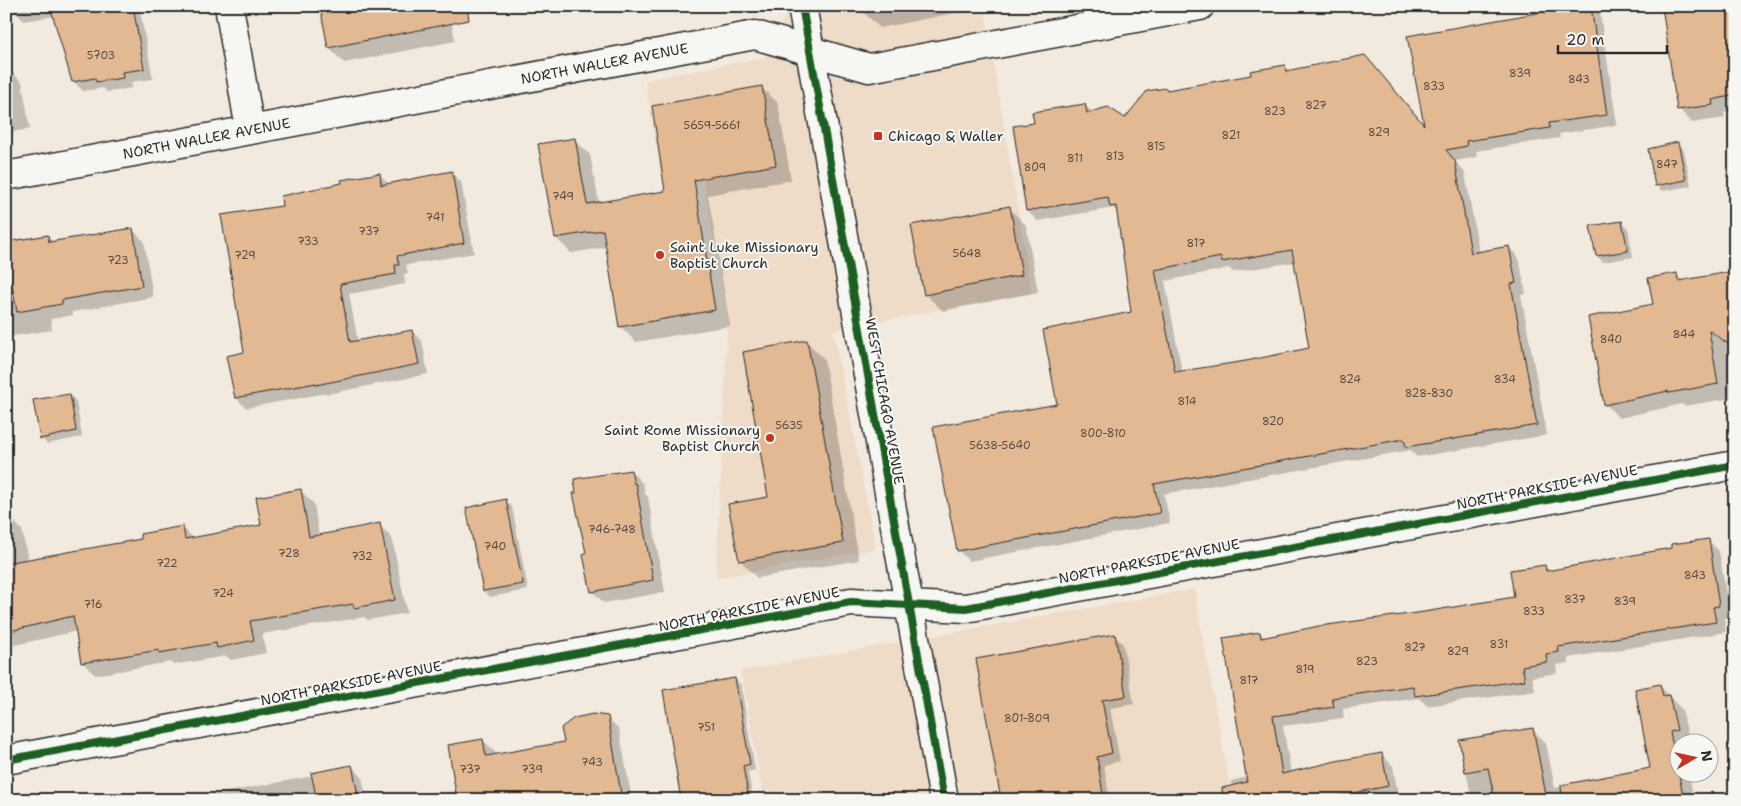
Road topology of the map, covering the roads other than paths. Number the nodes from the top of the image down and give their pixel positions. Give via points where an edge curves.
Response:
1 (229, 6) edge
2 (802, 6) edge
3 (1200, 6) edge
4 (810, 51) junction
5 (250, 130) junction
6 (6, 176) edge
7 (1735, 465) edge
8 (909, 605) junction
9 (6, 760) edge
10 (944, 800) edge

1 - 5 street
2 - 4 street, WEST CHICAGO AVENUE
3 - 4 street, NORTH WALLER AVENUE via 869,68
4 - 5 street, NORTH WALLER AVENUE via 755,35
4 - 8 street, WEST CHICAGO AVENUE
5 - 6 street, NORTH WALLER AVENUE
7 - 8 street, NORTH PARKSIDE AVENUE via 966,608
8 - 9 street, NORTH PARKSIDE AVENUE via 851,602
8 - 10 street, WEST CHICAGO AVENUE

